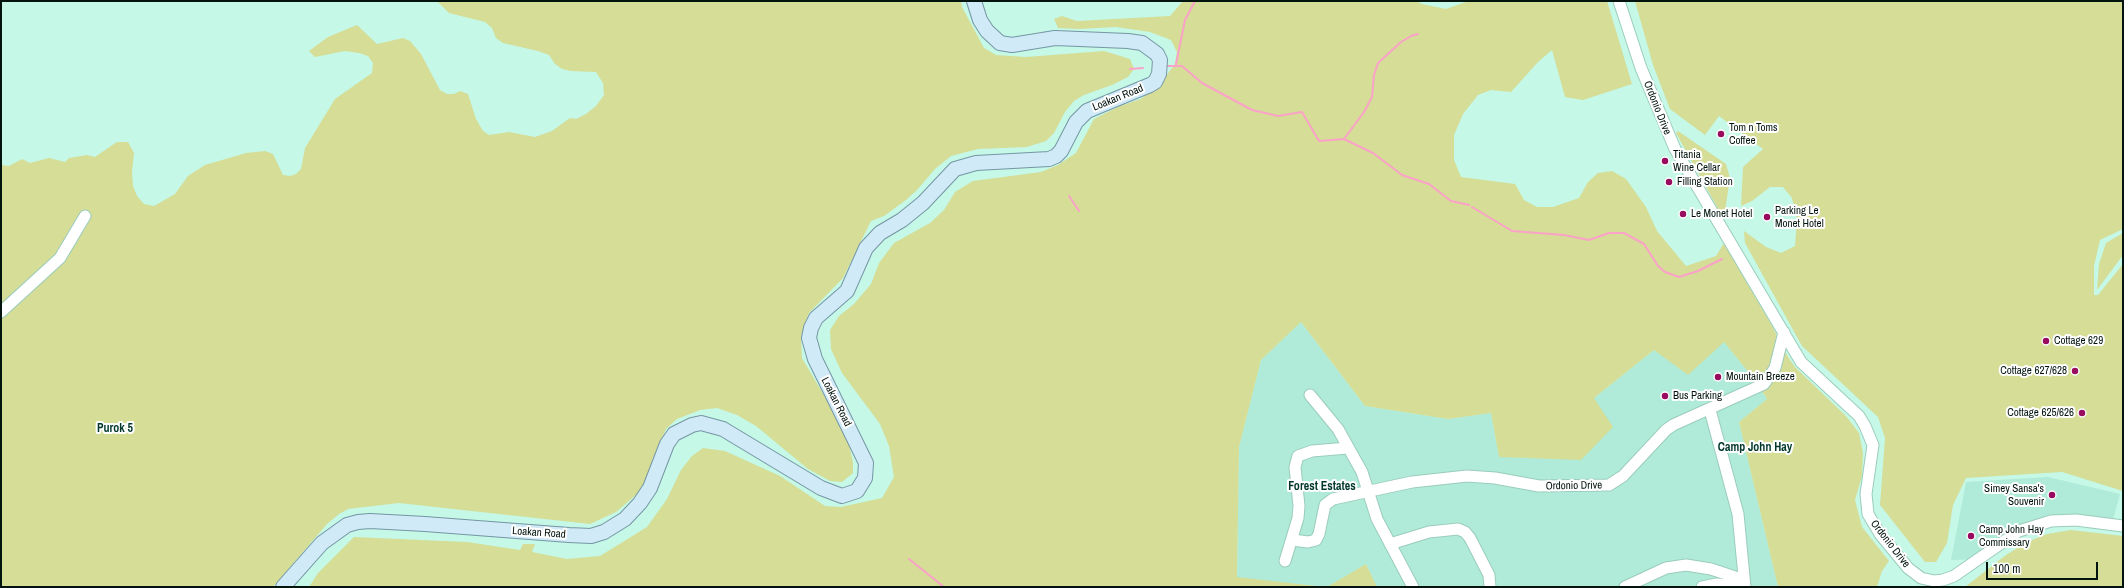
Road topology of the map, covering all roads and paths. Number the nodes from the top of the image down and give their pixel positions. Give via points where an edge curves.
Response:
1 (974, 1) edge
2 (1619, 1) edge
3 (85, 216) dead end
4 (1, 312) edge
5 (1784, 332) junction
6 (1790, 343) junction
7 (1778, 357) junction
8 (1310, 395) dead end
9 (1710, 410) junction
10 (1348, 448) junction
11 (1369, 490) junction
12 (2123, 526) edge
13 (1292, 540) junction
14 (1390, 544) junction
15 (1285, 561) dead end
16 (1744, 585) edge
17 (283, 587) edge
18 (1413, 587) edge
19 (1490, 587) edge
20 (1625, 587) edge
21 (1702, 587) edge

1 - 17 main road, Loakan Road via 980,20 1000,43 1012,45 1055,38 1142,43 1157,54 1160,67 1158,77 1150,85 1095,107 1080,117 1056,156 1049,159 976,163 955,169 923,203 880,233 866,248 847,291 816,318 810,328 809,338 815,359 866,464 865,478 857,491 842,496 827,490 723,429 701,423 674,434 667,444 650,488 640,503 625,519 604,532 591,536 425,524 358,522 341,529 322,543
2 - 5 street, Ordonio Drive via 1641,68 1670,139
3 - 4 street via 60,258
5 - 6 street, Ordonio Drive
5 - 7 street, Ordonio Drive
6 - 7 street, Ordonio Drive
6 - 12 street, Ordonio Drive via 1801,362 1859,416 1865,426 1873,445 1866,494 1868,514 1880,534 1908,568 1920,578 1934,581 1954,576 2019,531 2040,523 2076,520
7 - 9 street, Ordonio Drive via 1771,376 1764,384
8 - 10 street via 1331,420
9 - 11 street, Ordonio Drive via 1678,422 1666,430 1623,476 1609,484 1540,486 1467,476
9 - 16 street via 1738,514
10 - 11 street
10 - 13 street via 1312,451 1298,456 1295,467 1299,506
11 - 13 street, Ordonio Drive via 1328,501 1316,540
11 - 14 street via 1377,519
13 - 15 street
14 - 18 street
14 - 19 street via 1428,532 1458,529 1470,538 1489,575
16 - 20 street via 1711,569 1686,565 1666,568
16 - 21 street

